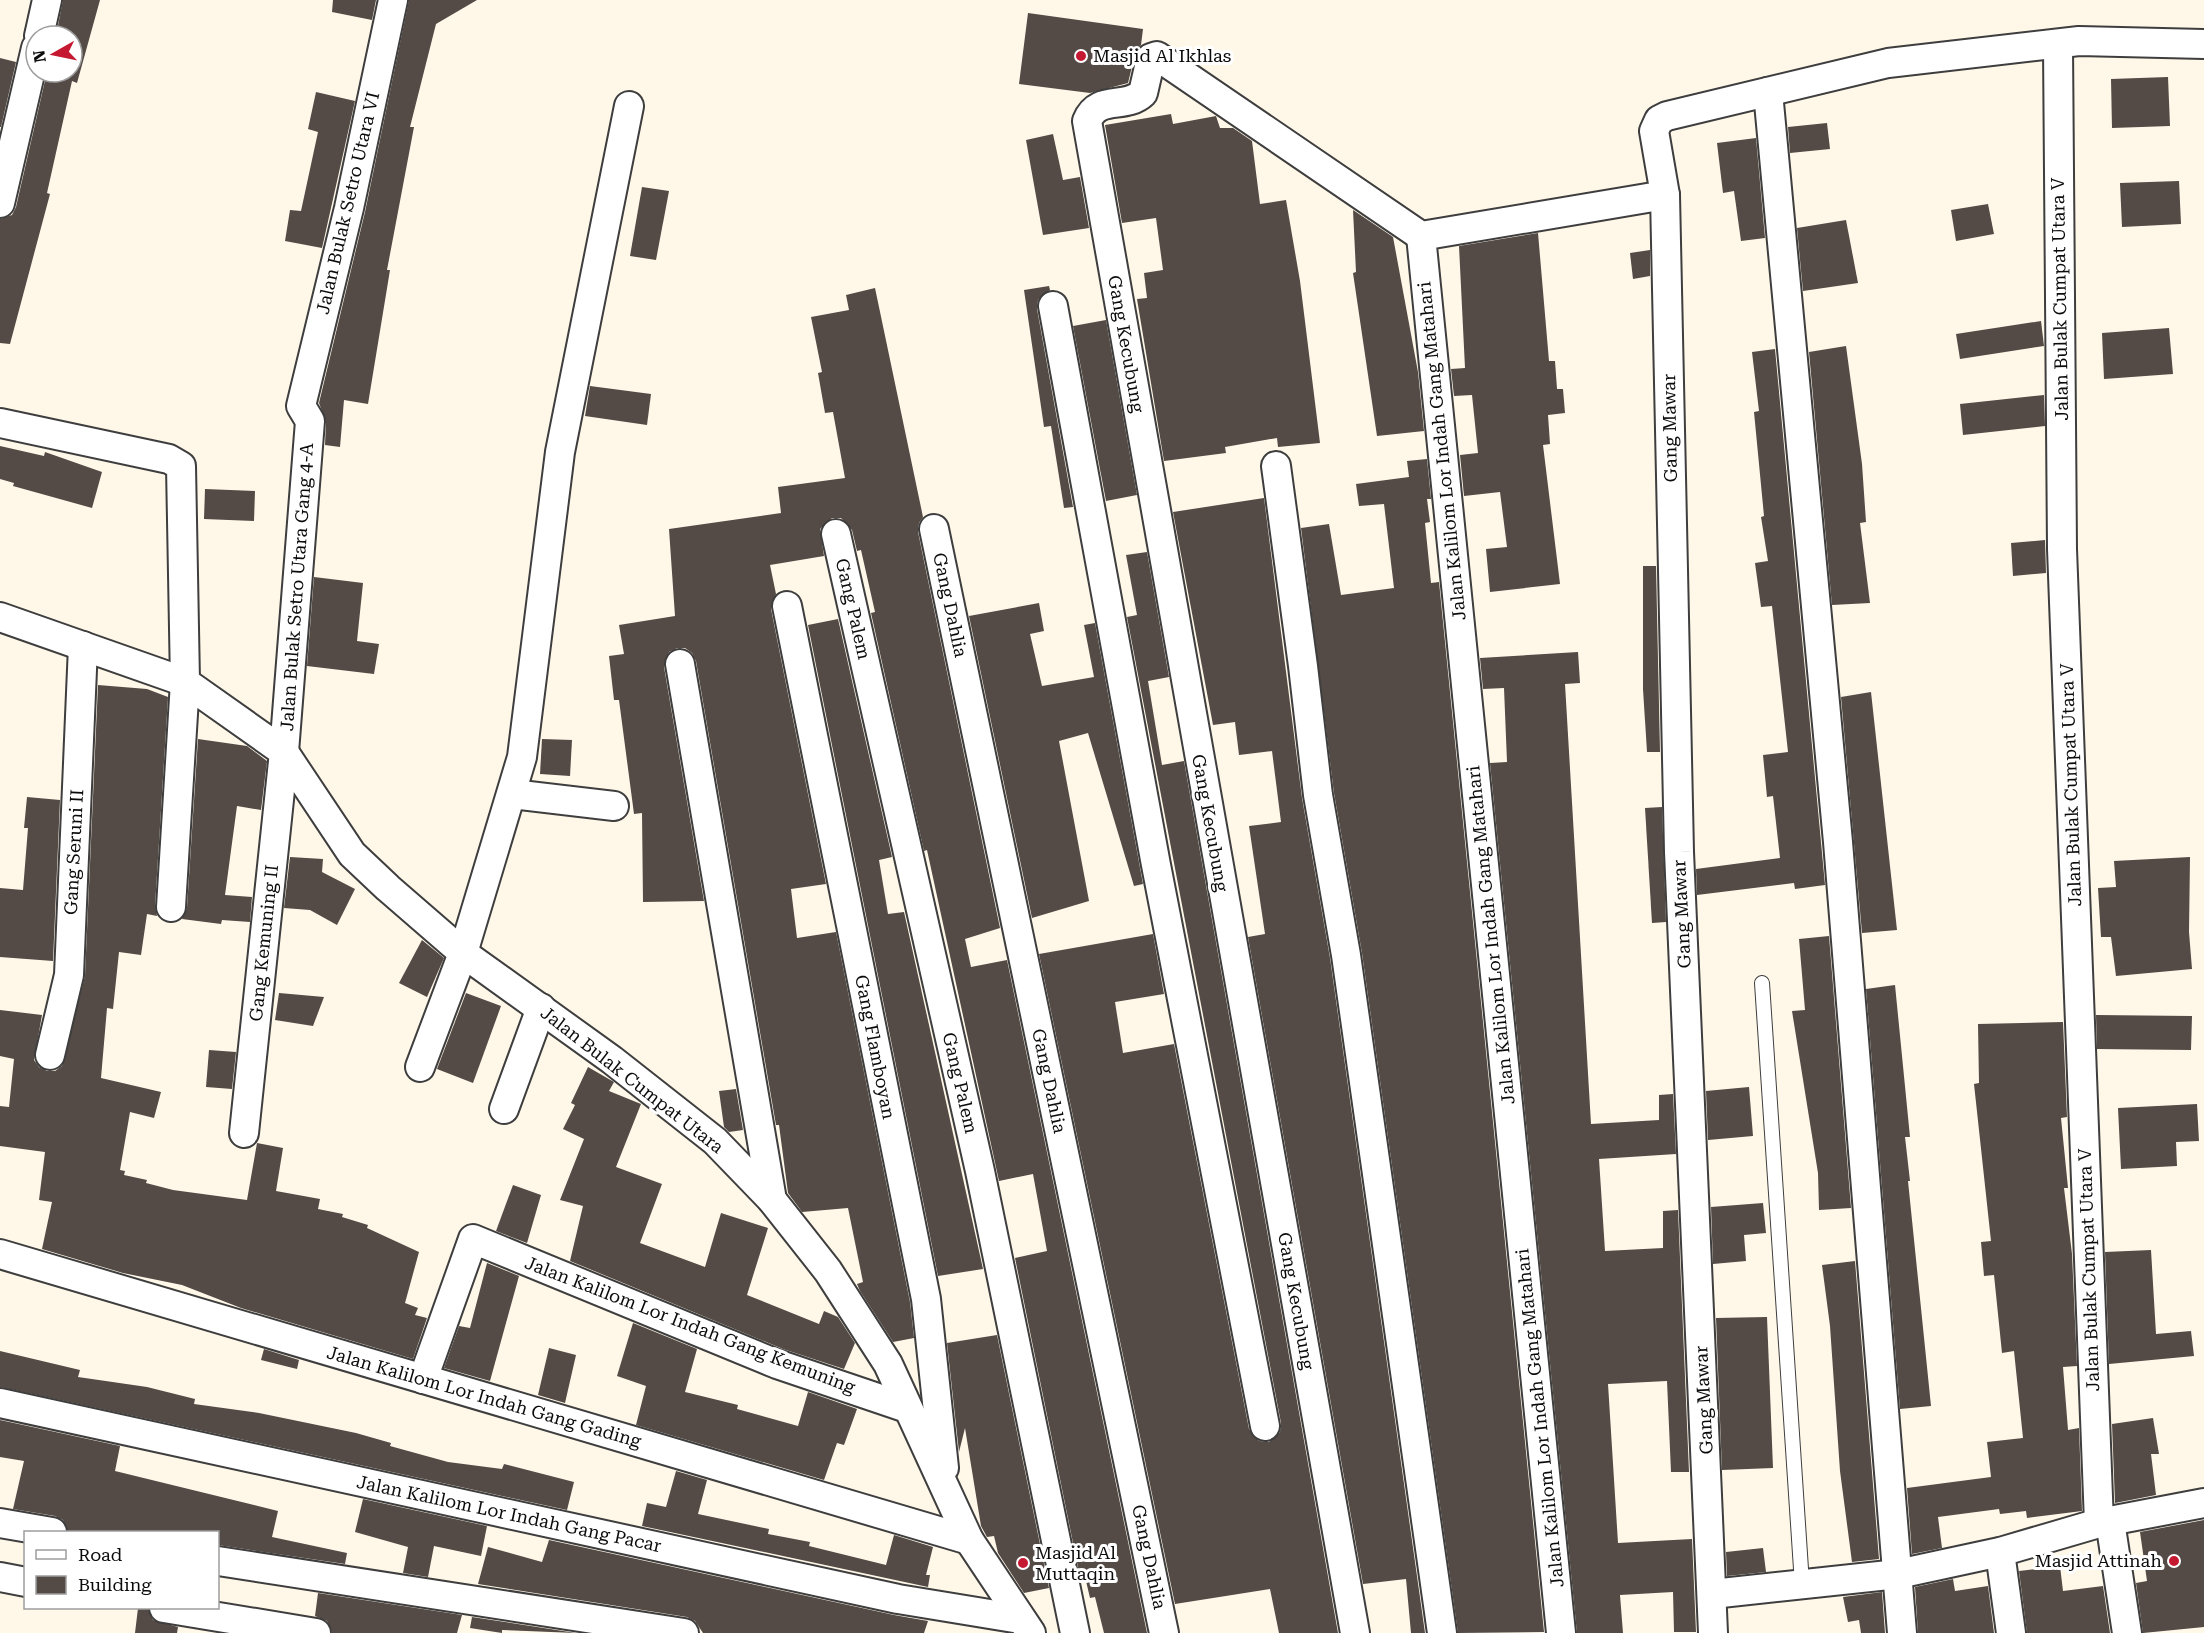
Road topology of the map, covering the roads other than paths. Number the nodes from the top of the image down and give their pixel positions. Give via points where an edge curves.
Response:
1 (47, 0) edge
2 (393, 0) edge
3 (42, 24) edge
4 (2204, 44) edge
5 (2058, 46) junction
6 (28, 84) edge
7 (1768, 92) junction
8 (628, 106) dead end
9 (1665, 195) junction
10 (0, 203) edge
11 (1421, 236) junction
12 (1053, 306) dead end
13 (305, 414) joint
14 (0, 423) edge
15 (1276, 466) dead end
16 (934, 529) dead end
17 (836, 534) dead end
18 (787, 606) dead end
19 (0, 617) edge
20 (83, 646) junction
21 (680, 664) dead end
22 (184, 682) junction
23 (284, 752) junction
24 (512, 794) junction
25 (614, 806) dead end
26 (171, 907) dead end
27 (463, 953) junction
28 (1762, 982) dead end
29 (541, 1008) junction
30 (51, 1055) dead end
31 (420, 1067) dead end
32 (504, 1110) dead end
33 (244, 1133) dead end
34 (772, 1200) junction
35 (0, 1254) edge
36 (423, 1379) junction
37 (0, 1403) edge
38 (907, 1408) junction
39 (1265, 1426) dead end
40 (946, 1490) junction
41 (2204, 1503) edge
42 (2104, 1522) junction
43 (0, 1523) edge
44 (42, 1531) edge
45 (969, 1540) junction
46 (2000, 1552) junction
47 (219, 1562) edge
48 (1898, 1574) junction
49 (0, 1577) edge
50 (24, 1582) edge
51 (1802, 1584) junction
52 (1712, 1594) junction
53 (170, 1609) edge
54 (1025, 1626) edge
55 (315, 1633) edge
56 (684, 1633) edge
57 (1075, 1633) edge
58 (1164, 1633) edge
59 (1355, 1633) edge
60 (1442, 1633) edge
61 (1561, 1633) edge
62 (1713, 1633) edge
63 (1902, 1633) edge
64 (2011, 1633) edge
65 (2127, 1633) edge

1 - 3 street
2 - 13 street, Jalan Bulak Setro Utara VI
4 - 5 street via 2079,41
5 - 7 street via 1888,63
5 - 42 street, Jalan Bulak Cumpat Utara V via 2062,549
6 - 10 street
7 - 9 street, Gang Mawar via 1659,120 1654,131
7 - 48 street via 1839,854
8 - 24 street via 560,452 522,757
9 - 11 street
9 - 52 street, Gang Mawar via 1679,852
11 - 59 street, Gang Kecubung via 1157,56 1151,58 1140,96 1103,104 1091,111 1087,121
11 - 61 street, Jalan Kalilom Lor Indah Gang Matahari
12 - 39 street
13 - 23 street, Jalan Bulak Setro Utara Gang 4-A
14 - 22 street via 169,459 182,466
15 - 60 street via 1318,795 1346,955
16 - 58 street, Gang Dahlia
17 - 57 street, Gang Palem via 977,1159
18 - 40 street, Gang Flamboyan via 926,1299
19 - 20 street
20 - 22 street
20 - 30 street, Gang Seruni II via 69,975
21 - 34 street
22 - 23 street
22 - 26 street
23 - 27 street, Jalan Bulak Cumpat Utara via 352,854
23 - 33 street, Gang Kemuning II
24 - 25 street
24 - 27 street
27 - 29 street, Jalan Bulak Cumpat Utara
27 - 31 street
28 - 51 lane
29 - 32 street
29 - 34 street, Jalan Bulak Cumpat Utara via 715,1141
34 - 38 street, Jalan Bulak Cumpat Utara via 828,1271 888,1364
35 - 36 street, Jalan Kalilom Lor Indah Gang Gading
36 - 38 street, Jalan Kalilom Lor Indah Gang Kemuning via 473,1239 777,1364
36 - 45 street, Jalan Kalilom Lor Indah Gang Gading
37 - 54 street, Jalan Kalilom Lor Indah Gang Pacar
38 - 40 street, Jalan Bulak Cumpat Utara
40 - 45 street, Jalan Bulak Cumpat Utara
41 - 42 street
42 - 46 street
42 - 65 street, Jalan Bulak Cumpat Utara V
43 - 44 street
45 - 54 street, Jalan Bulak Cumpat Utara
46 - 48 street
46 - 64 street
47 - 56 street
48 - 51 street
48 - 63 street
49 - 50 street
51 - 52 street
52 - 62 street, Gang Mawar
53 - 55 street

